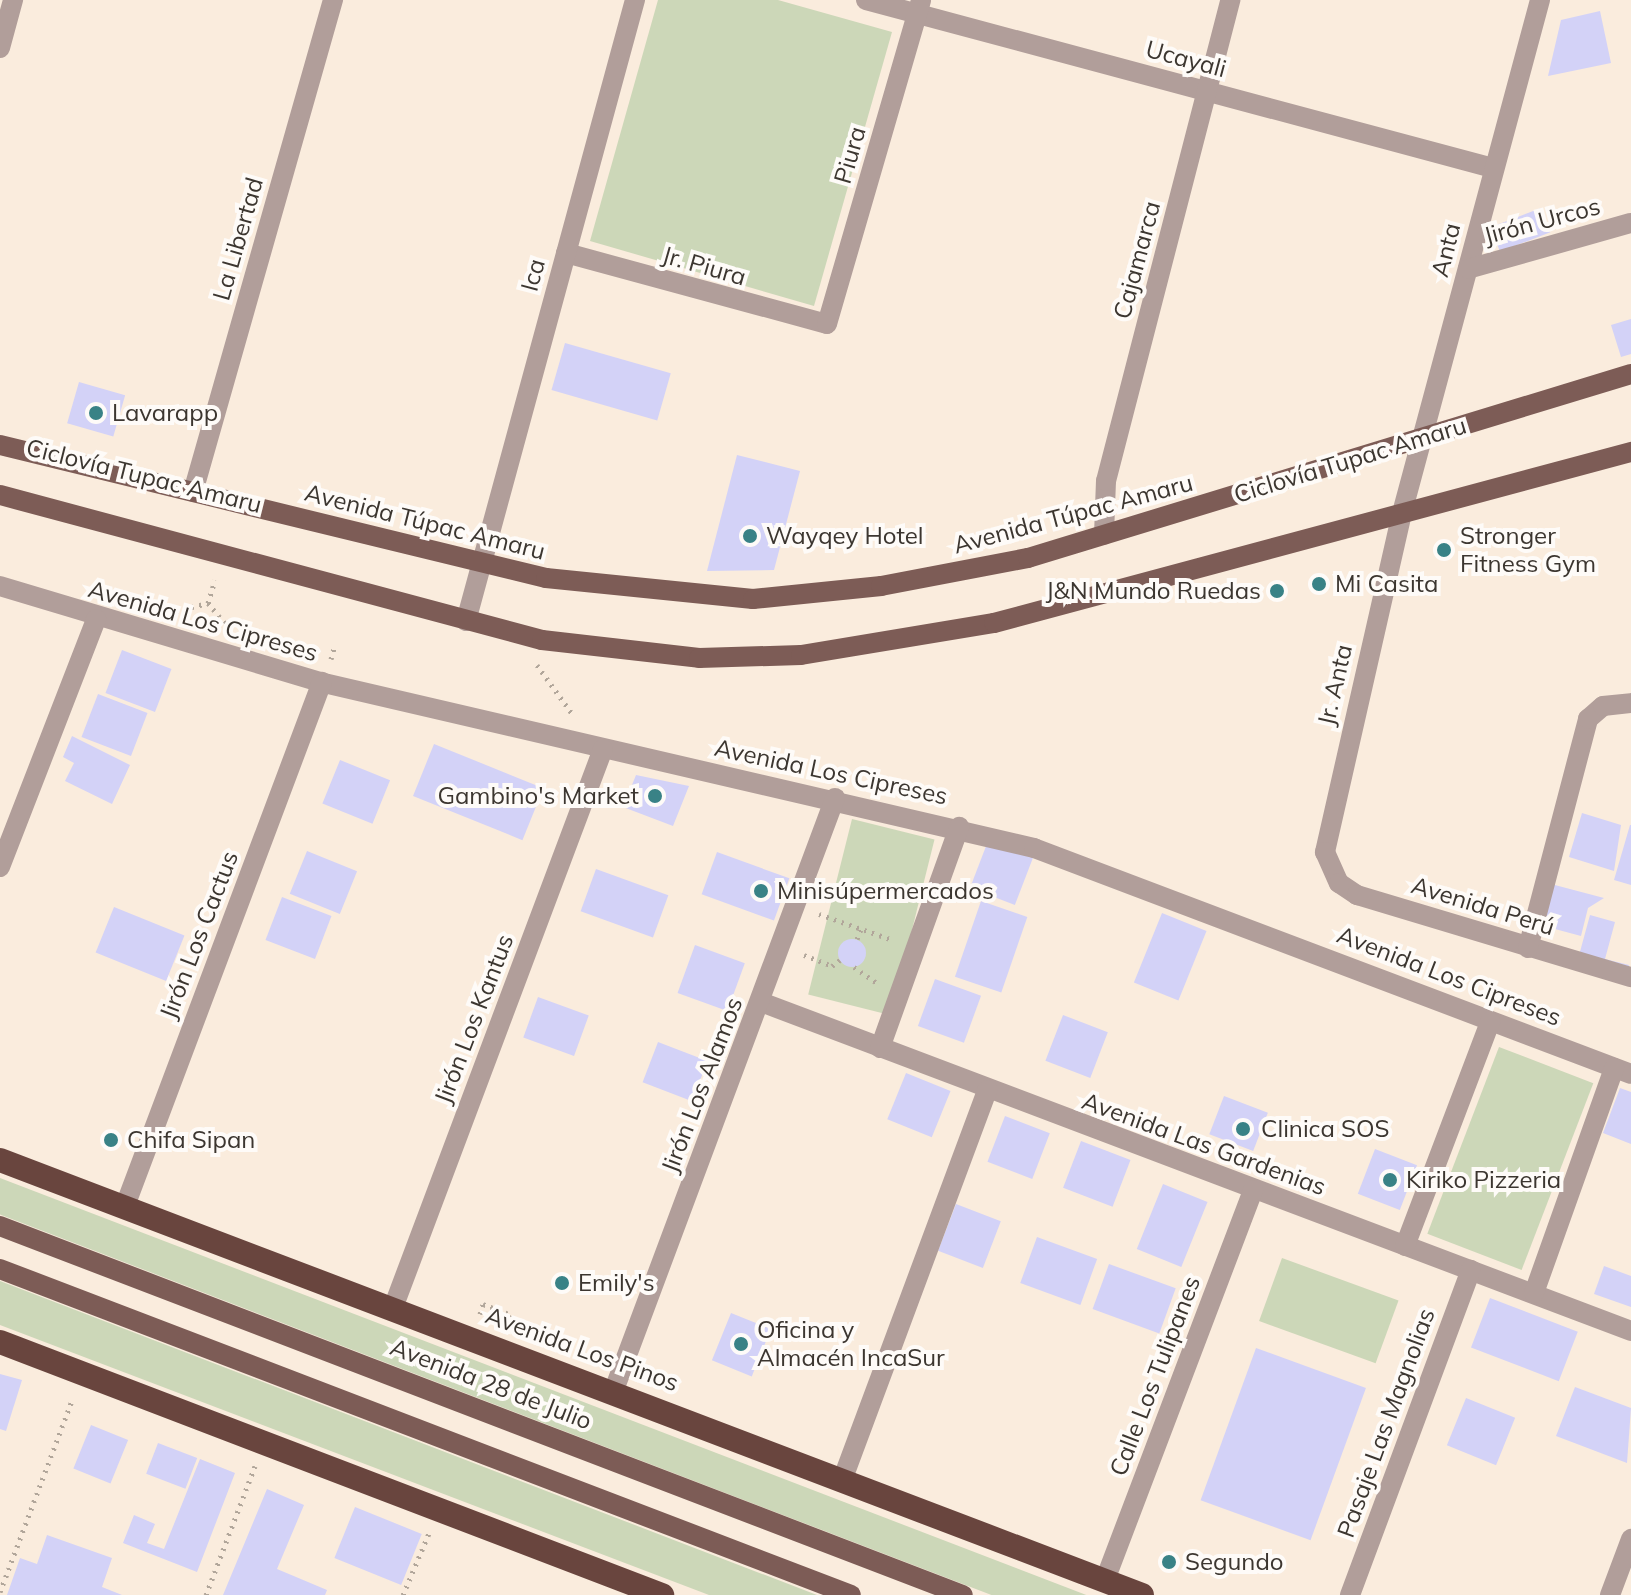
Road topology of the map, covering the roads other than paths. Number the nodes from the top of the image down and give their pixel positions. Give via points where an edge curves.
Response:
1 (13, 0) edge
2 (333, 0) edge
3 (635, 0) edge
4 (866, 0) edge
5 (1230, 0) edge
6 (1540, 0) edge
7 (919, 7) edge
8 (0, 48) edge
9 (1207, 92) junction
10 (1493, 168) junction
11 (1631, 223) edge
12 (566, 253) junction
13 (1468, 269) junction
14 (827, 324) joint
15 (1631, 374) edge
16 (1425, 437) junction
17 (0, 445) edge
18 (1631, 452) edge
19 (193, 492) junction
20 (0, 495) edge
21 (1402, 513) junction
22 (1104, 535) junction
23 (481, 564) junction
24 (0, 586) edge
25 (96, 619) junction
26 (466, 621) junction
27 (322, 682) junction
28 (1631, 703) edge
29 (603, 749) junction
30 (835, 798) junction
31 (959, 827) junction
32 (0, 867) edge
33 (1330, 868) joint
34 (1528, 948) junction
35 (1631, 977) edge
36 (761, 1002) junction
37 (1490, 1022) junction
38 (880, 1048) junction
39 (1622, 1071) edge
40 (987, 1090) junction
41 (0, 1160) edge
42 (1253, 1190) junction
43 (125, 1206) junction
44 (0, 1226) edge
45 (1405, 1246) junction
46 (0, 1269) edge
47 (1471, 1270) junction
48 (1534, 1293) junction
49 (393, 1308) junction
50 (1631, 1331) edge
51 (0, 1342) edge
52 (614, 1390) junction
53 (843, 1478) junction
54 (1631, 1539) edge
55 (1105, 1580) junction
56 (662, 1595) edge
57 (851, 1595) edge
58 (963, 1595) edge
59 (1142, 1595) edge
60 (1350, 1595) edge
61 (1610, 1595) edge

1 - 8 street
2 - 19 street, La Libertad
3 - 12 street, Ica
4 - 7 street, Ucayali
5 - 9 street, Cajamarca
6 - 10 street, Anta
7 - 9 street, Ucayali
7 - 14 street, Piura
9 - 10 street, Ucayali
9 - 22 street, Cajamarca via 1106,481
10 - 13 street, Anta
11 - 13 street, Jirón Urcos
12 - 14 street, Jr. Piura
12 - 23 street, Ica
13 - 16 street, Anta
15 - 16 main road, Avenida Túpac Amaru
16 - 21 street, Anta
16 - 22 main road, Avenida Túpac Amaru
17 - 19 main road, Avenida Túpac Amaru
18 - 21 main road
19 - 23 main road, Avenida Túpac Amaru
20 - 26 main road
21 - 26 main road via 994,623 801,655 653,657
21 - 33 street, Jr. Anta via 1326,837
22 - 23 main road, Avenida Túpac Amaru via 970,571 753,599 618,591
23 - 26 street, Ica
24 - 25 street, Avenida Los Cipreses
25 - 27 street, Avenida Los Cipreses
25 - 32 street
27 - 29 street, Avenida Los Cipreses
27 - 43 street, Jirón Los Cactus
28 - 34 street via 1603,706 1588,719
29 - 30 street, Avenida Los Cipreses
29 - 49 street, Jirón Los Kantus
30 - 31 street, Avenida Los Cipreses
30 - 36 street, Jirón Los Alamos
31 - 37 street, Avenida Los Cipreses via 1101,868
31 - 38 street
33 - 34 street, Avenida Perú via 1357,895
34 - 35 street, Avenida Perú
36 - 38 street, Avenida Las Gardenias
36 - 52 street, Jirón Los Alamos
37 - 39 street, Avenida Los Cipreses
37 - 45 street
38 - 40 street, Avenida Las Gardenias
39 - 48 street
40 - 42 street, Avenida Las Gardenias
40 - 53 street
41 - 43 highway, Avenida Los Pinos
42 - 45 street, Avenida Las Gardenias
42 - 55 street, Calle Los Tulipanes
43 - 49 highway, Avenida Los Pinos
44 - 58 main road, Avenida 28 de Julio
45 - 47 street, Avenida Las Gardenias
46 - 57 main road
47 - 48 street, Avenida Las Gardenias
47 - 60 street, Pasaje Las Magnolias
48 - 50 street, Avenida Las Gardenias
49 - 52 highway, Avenida Los Pinos
51 - 56 highway
52 - 53 highway, Avenida Los Pinos
53 - 55 highway, Avenida Los Pinos
54 - 61 street
55 - 59 highway, Avenida Los Pinos

